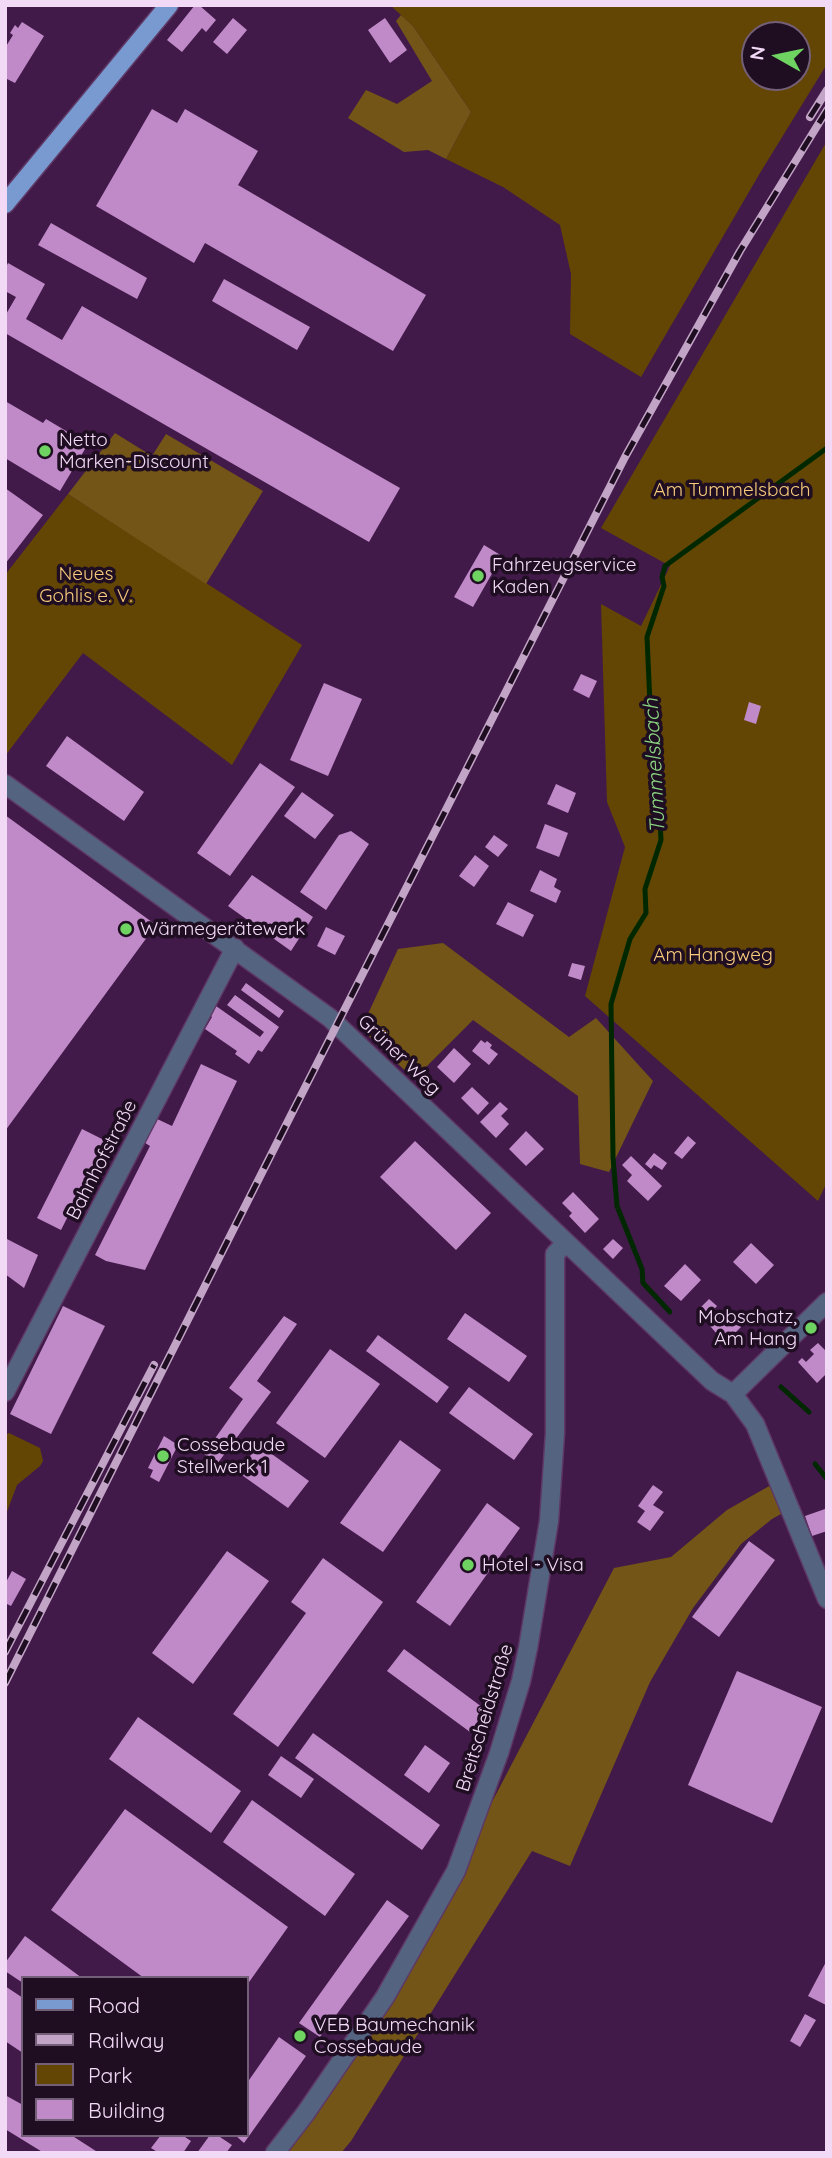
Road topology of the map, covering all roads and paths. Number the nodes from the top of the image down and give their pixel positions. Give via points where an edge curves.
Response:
1 (169, 5) edge
2 (5, 204) edge
3 (5, 784) edge
4 (235, 948) junction
5 (566, 1243) junction
6 (827, 1301) edge
7 (5, 1392) edge
8 (733, 1394) junction
9 (827, 1599) edge
10 (275, 2153) edge

1 - 2 main road
3 - 4 street, Grüner Weg
4 - 5 street, Grüner Weg via 337,1025
4 - 7 street, Bahnhofstraße
5 - 8 street, Grüner Weg via 712,1381
5 - 10 street, Breitscheidstraße via 555,1254 555,1433 549,1521 521,1681 499,1754 456,1871 385,1997
6 - 8 street
8 - 9 street, Grüner Weg via 755,1424

